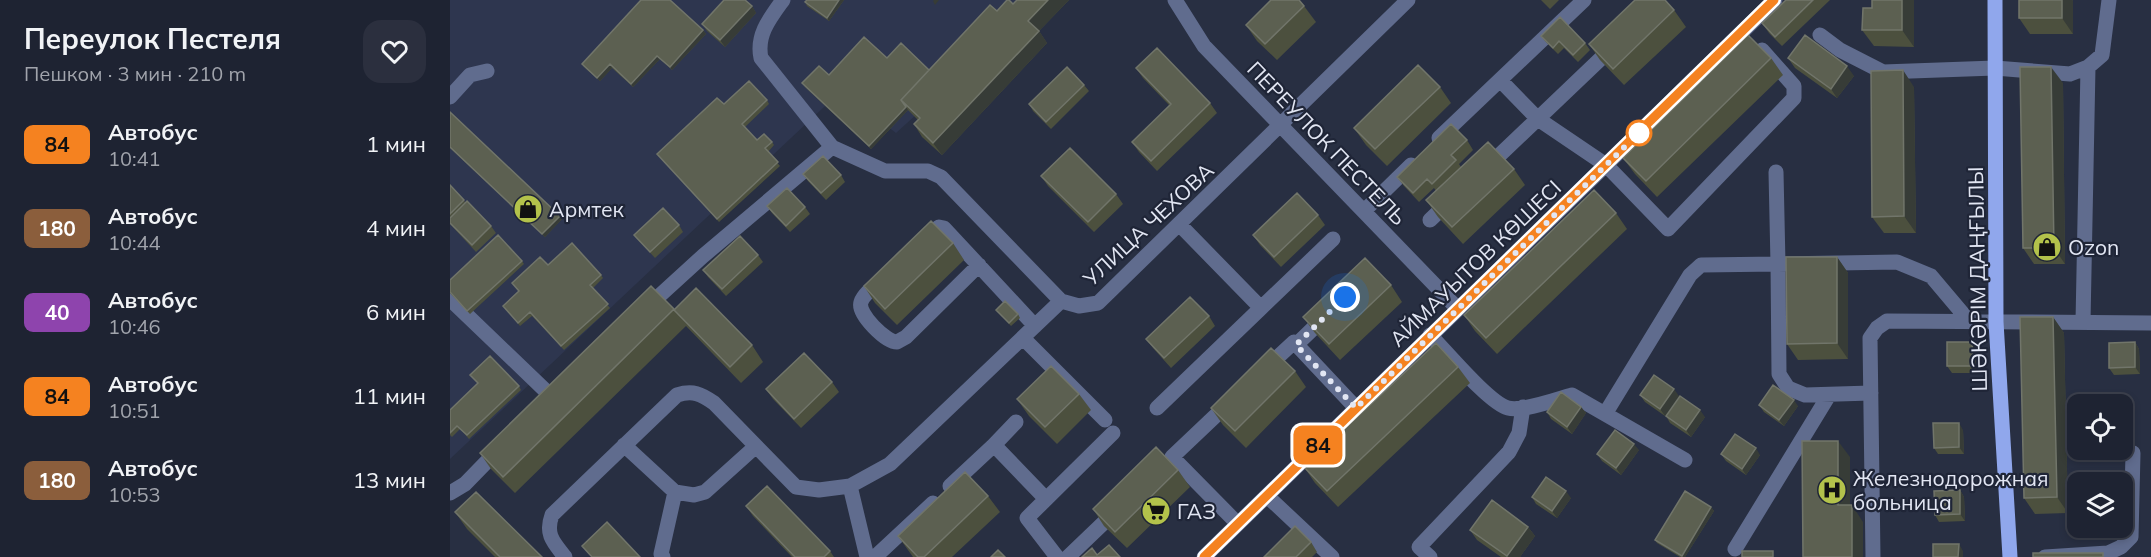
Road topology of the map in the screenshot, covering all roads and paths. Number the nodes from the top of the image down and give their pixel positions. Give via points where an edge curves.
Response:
1 (783, 0) edge
2 (1175, 0) edge
3 (1408, 0) edge
4 (1584, 0) edge
5 (1774, 0) edge
6 (1995, 0) edge
7 (2109, 0) edge
8 (1629, 32) edge
9 (1742, 32) junction
10 (1821, 35) dead end
11 (2088, 67) junction
12 (1995, 69) junction
13 (487, 71) dead end
14 (1500, 80) junction
15 (450, 97) edge
16 (1538, 119) junction
17 (1280, 126) junction
18 (832, 147) junction
19 (1606, 165) junction
20 (1776, 172) dead end
21 (1364, 211) junction
22 (1430, 220) edge
23 (1179, 224) junction
24 (1334, 239) dead end
25 (914, 250) edge
26 (1778, 264) junction
27 (979, 265) junction
28 (889, 274) edge
29 (450, 298) edge
30 (1061, 301) junction
31 (1337, 305) edge
32 (1261, 308) junction
33 (1457, 308) junction
34 (635, 318) edge
35 (1969, 321) junction
36 (1996, 322) junction
37 (2083, 322) junction
38 (2151, 323) edge
39 (1035, 326) junction
40 (1430, 335) junction
41 (1023, 338) junction
42 (1296, 345) junction
43 (1871, 393) junction
44 (1829, 394) junction
45 (551, 395) edge
46 (1523, 407) junction
47 (1158, 408) dead end
48 (1356, 408) junction
49 (1605, 414) junction
50 (1016, 422) edge
51 (512, 435) edge
52 (624, 445) junction
53 (994, 445) junction
54 (756, 447) junction
55 (1685, 460) dead end
56 (2133, 460) edge
57 (850, 486) junction
58 (675, 492) junction
59 (450, 493) edge
60 (1132, 496) edge
61 (1267, 496) junction
62 (1046, 499) junction
63 (1238, 524) junction
64 (1735, 549) dead end
65 (565, 557) edge
66 (663, 557) edge
67 (867, 557) edge
68 (875, 557) edge
69 (1057, 557) edge
70 (1068, 557) edge
71 (1204, 557) edge
72 (1332, 557) edge
73 (1430, 557) edge
74 (1873, 557) edge
75 (2010, 557) edge
76 (2045, 557) edge

1 - 18 street, УЛИЦА ЧЕХОВА via 761,35 761,58
2 - 17 street, ПЕРЕУЛОК ПЕСТЕЛЬ via 1204,46
3 - 17 street, УЛИЦА ЧЕХОВА
4 - 14 street
5 - 9 street, АЙМАУЫТОВ КӨШЕСІ
6 - 12 main road, ШӘКӘРІМ ДАҢҒЫЛЫ
7 - 11 street via 2102,55
8 - 16 street
9 - 19 street, АЙМАУЫТОВ КӨШЕСІ
9 - 19 street via 1794,86 1794,98 1668,229
10 - 12 street via 1840,50 1883,72
11 - 12 street via 2070,74
11 - 37 street
12 - 36 main road, ШӘКӘРІМ ДАҢҒЫЛЫ
13 - 15 street via 470,75
14 - 16 street
14 - 21 street
16 - 19 street
16 - 22 street
17 - 21 street, ПЕРЕУЛОК ПЕСТЕЛЬ
17 - 23 street, УЛИЦА ЧЕХОВА
18 - 30 street, УЛИЦА ЧЕХОВА via 885,171 928,171 941,177
18 - 34 street
19 - 33 street, АЙМАУЫТОВ КӨШЕСІ
20 - 26 street
21 - 33 street, ПЕРЕУЛОК ПЕСТЕЛЬ
23 - 30 street, УЛИЦА ЧЕХОВА via 1098,303 1079,306
23 - 32 street
24 - 32 street
25 - 27 street via 939,227 945,228
26 - 35 street via 1897,262 1931,276
26 - 44 street via 1779,374 1788,388 1805,395
26 - 49 street via 1701,265 1690,275
27 - 28 street via 897,342 879,332 860,308 864,297
27 - 39 street
29 - 45 street
30 - 39 street
31 - 42 street
32 - 47 street
33 - 40 street, АЙМАУЫТОВ КӨШЕСІ
35 - 36 street
35 - 43 street via 1887,321 1877,328 1870,338
36 - 37 street
36 - 75 main road, ШӘКӘРІМ ДАҢҒЫЛЫ
37 - 38 street
39 - 41 street
40 - 46 street via 1495,402 1509,409
40 - 48 street, АЙМАУЫТОВ КӨШЕСІ
41 - 57 street via 890,464
41 - 62 street via 1109,427
42 - 48 street
42 - 63 street via 1294,342 1168,461
43 - 44 street
43 - 74 street
44 - 64 street
46 - 49 street via 1572,395
46 - 73 street via 1519,433 1509,452 1419,547
48 - 61 street, АЙМАУЫТОВ КӨШЕСІ
49 - 55 street
50 - 53 street
51 - 59 street via 465,484
52 - 54 street via 677,395 699,392
52 - 58 street
52 - 65 street via 552,515 552,541
53 - 62 street
53 - 68 street
54 - 57 street via 796,487 819,490
54 - 58 street via 705,492
56 - 76 street via 2131,537 2108,553
57 - 67 street
58 - 66 street
60 - 70 street
61 - 63 street, АЙМАУЫТОВ КӨШЕСІ
61 - 72 street
62 - 69 street via 1027,518
63 - 71 street, АЙМАУЫТОВ КӨШЕСІ

